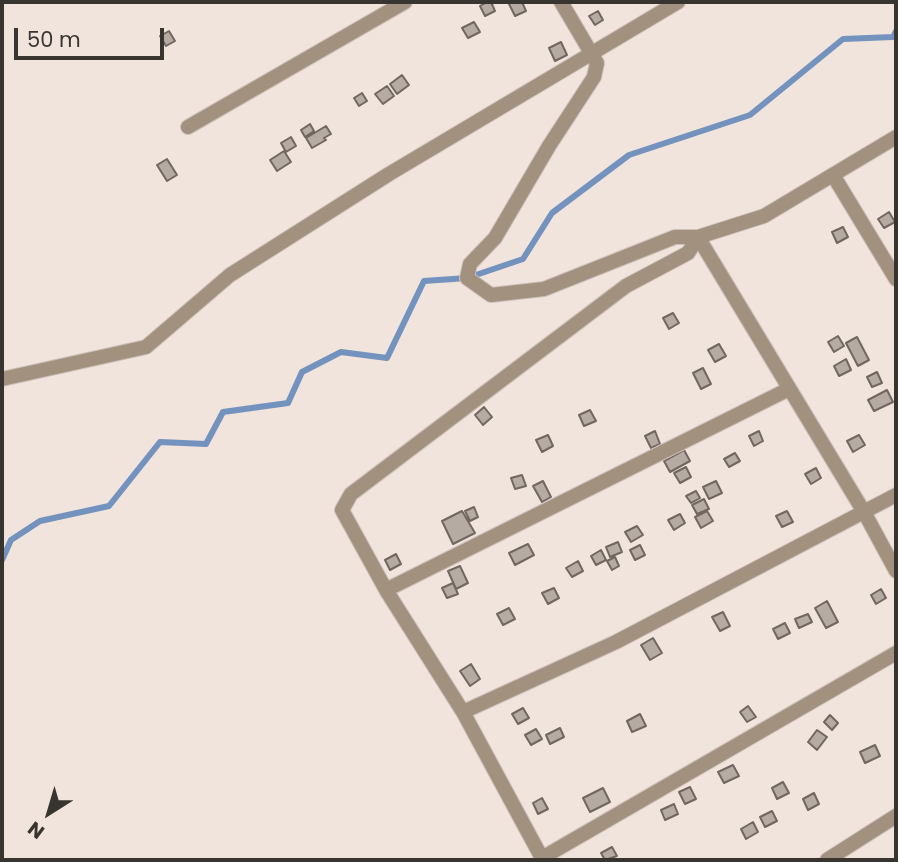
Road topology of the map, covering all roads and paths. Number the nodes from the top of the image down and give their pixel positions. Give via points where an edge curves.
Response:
1 (405, 2) edge
2 (561, 2) edge
3 (678, 2) edge
4 (590, 52) junction
5 (188, 127) dead end
6 (896, 138) edge
7 (833, 175) junction
8 (698, 237) junction
9 (896, 279) edge
10 (2, 379) edge
11 (789, 389) junction
12 (896, 495) edge
13 (863, 512) junction
14 (896, 571) edge
15 (386, 590) junction
16 (896, 653) edge
17 (463, 712) junction
18 (896, 816) edge
19 (543, 859) edge
20 (827, 860) edge

1 - 5 street
2 - 4 street
3 - 4 street
4 - 8 street via 597,63 594,77 495,238 470,264 467,278 491,295 544,289 676,237
4 - 10 street via 230,275 146,347
6 - 7 street
7 - 8 street via 764,216
7 - 9 street
8 - 11 street
8 - 15 street via 688,253 626,286 351,494 342,510
11 - 13 street
11 - 15 street
12 - 13 street
13 - 14 street
13 - 17 street via 616,642
15 - 17 street
16 - 19 street
17 - 19 street
18 - 20 street

